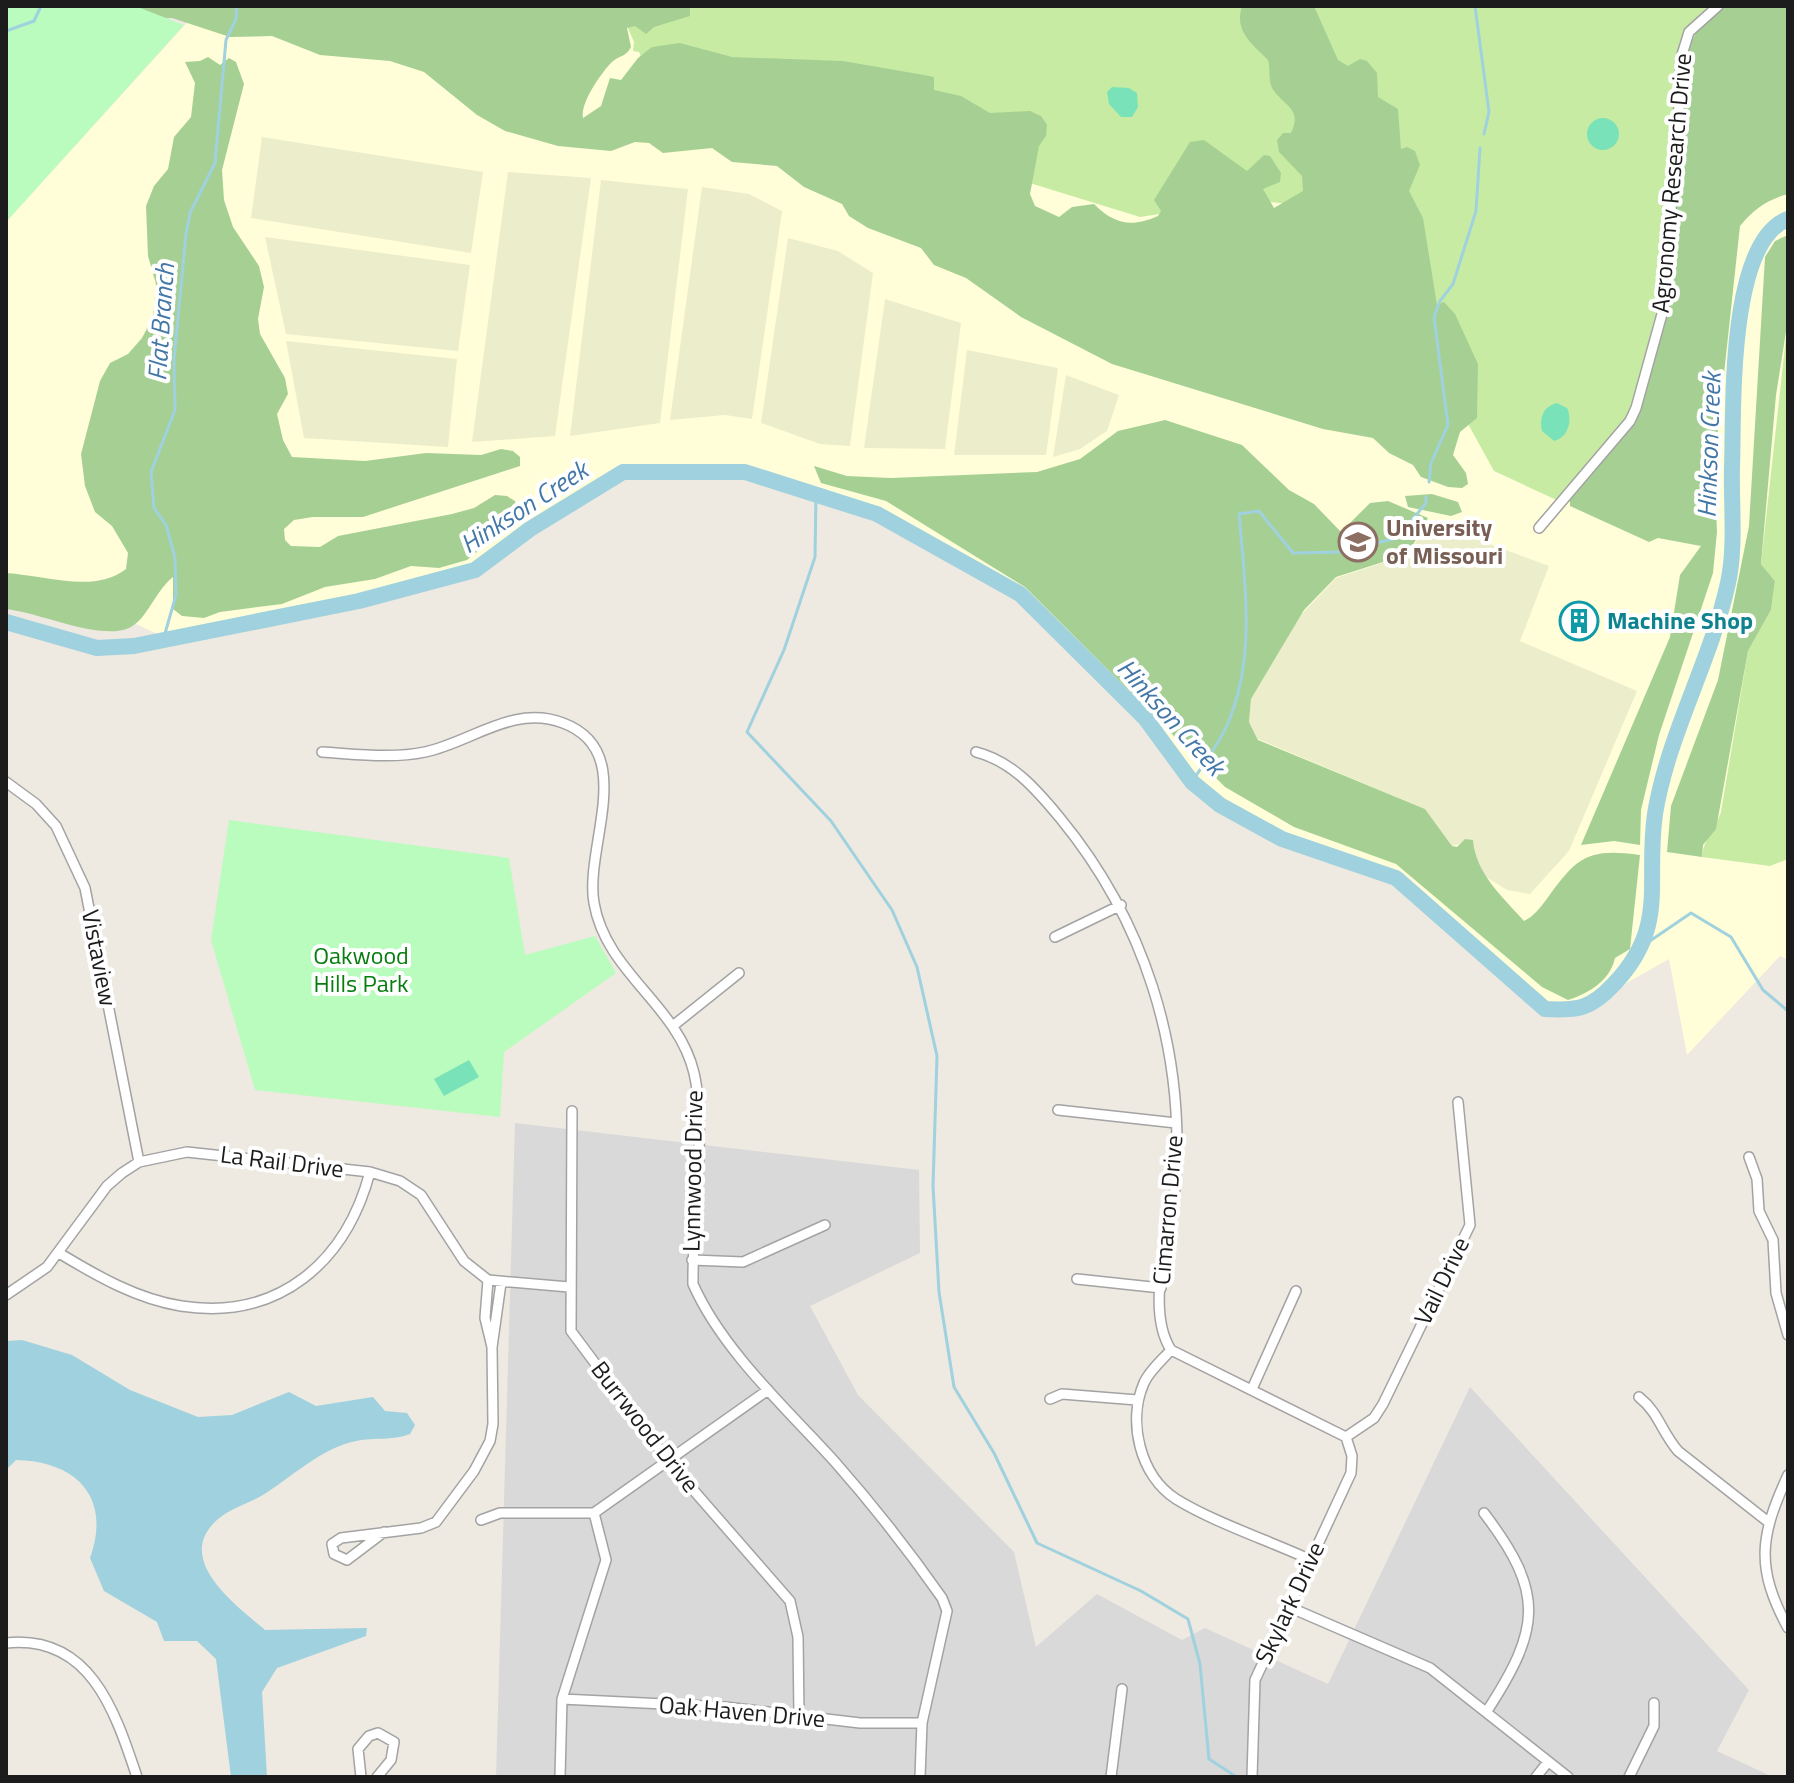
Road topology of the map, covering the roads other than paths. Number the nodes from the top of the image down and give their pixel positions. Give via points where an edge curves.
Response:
1 (1718, 6) edge
2 (1539, 528) dead end
3 (322, 752) dead end
4 (976, 752) dead end
5 (6, 782) edge
6 (1121, 905) junction
7 (1055, 937) dead end
8 (739, 973) dead end
9 (674, 1025) junction
10 (1458, 1102) dead end
11 (1058, 1110) dead end
12 (572, 1111) dead end
13 (1176, 1123) junction
14 (1749, 1157) dead end
15 (139, 1162) junction
16 (370, 1172) junction
17 (825, 1225) dead end
18 (59, 1253) junction
19 (692, 1260) junction
20 (1077, 1279) dead end
21 (488, 1280) junction
22 (501, 1283) junction
23 (569, 1287) junction
24 (1161, 1288) junction
25 (1296, 1291) dead end
26 (6, 1295) edge
27 (1788, 1335) edge
28 (492, 1347) junction
29 (1171, 1350) junction
30 (1252, 1389) junction
31 (768, 1390) junction
32 (1639, 1397) dead end
33 (1050, 1399) dead end
34 (1137, 1400) junction
35 (1346, 1437) junction
36 (668, 1461) junction
37 (1788, 1475) edge
38 (594, 1513) junction
39 (1484, 1513) dead end
40 (481, 1520) dead end
41 (1767, 1521) junction
42 (384, 1532) junction
43 (1311, 1560) junction
44 (1289, 1607) junction
45 (1788, 1628) edge
46 (6, 1643) edge
47 (1122, 1689) dead end
48 (562, 1699) junction
49 (1654, 1703) dead end
50 (1487, 1711) junction
51 (799, 1716) junction
52 (922, 1723) junction
53 (1548, 1762) junction
54 (137, 1777) edge
55 (361, 1777) edge
56 (377, 1777) edge
57 (560, 1777) edge
58 (920, 1777) edge
59 (1111, 1777) edge
60 (1252, 1777) edge
61 (1536, 1777) edge
62 (1568, 1777) edge
63 (1629, 1777) edge

1 - 2 street, Agronomy Research Drive via 1689,32 1681,58 1662,314 1636,408
3 - 9 street, Lynnwood Drive via 424,753 524,717 579,731 604,767 606,788 592,867 594,908 612,954
4 - 6 street, Cimarron Drive via 998,758 1039,792
5 - 15 street, Vistaview via 56,826 85,888
6 - 7 street
6 - 13 street, Cimarron Drive via 1158,1001 1172,1062
8 - 9 street
9 - 19 street, Lynnwood Drive via 694,1072 698,1120
10 - 35 street, Vail Drive via 1470,1225 1383,1404 1374,1418
11 - 13 street
12 - 23 street, Burrwood Drive
13 - 24 street, Cimarron Drive via 1176,1179
14 - 27 street via 1759,1211 1773,1240 1776,1293
15 - 16 street, La Rail Drive via 207,1153
15 - 18 street, La Rail Drive via 107,1186
16 - 18 street via 360,1208 329,1255 290,1287 251,1303 178,1305 103,1280
16 - 21 street, La Rail Drive via 400,1181 421,1195 464,1261
17 - 19 street via 743,1262
18 - 26 street, La Rail Drive
19 - 31 street, Lynnwood Drive via 701,1304
20 - 24 street
21 - 22 street, La Rail Drive
21 - 28 street via 485,1318
22 - 23 street, La Rail Drive
22 - 28 street
23 - 36 street, Burrwood Drive via 571,1331
24 - 29 street, Cimarron Drive via 1158,1311
25 - 30 street
28 - 42 street via 493,1424 485,1452 436,1522
29 - 30 street
29 - 34 street via 1146,1379
30 - 35 street
31 - 36 street
31 - 52 street, Lynnwood Drive via 881,1516 942,1598 948,1622
32 - 41 street via 1654,1409 1678,1451
33 - 34 street via 1062,1394
34 - 43 street via 1145,1463 1167,1491
35 - 43 street, Skylark Drive via 1351,1473
36 - 38 street
36 - 51 street, Burrwood Drive via 790,1601 798,1637
37 - 41 street
38 - 40 street via 500,1513
38 - 48 street via 606,1560
39 - 50 street via 1523,1571 1529,1602 1520,1655
41 - 45 street via 1766,1565 1773,1599
42 - 42 street via 347,1560 334,1554 332,1544 341,1538
43 - 44 street, Skylark Drive
44 - 50 street via 1430,1668
44 - 60 street, Skylark Drive via 1255,1680
46 - 54 street via 39,1642 77,1660 122,1731
47 - 59 street
48 - 51 street, Oak Haven Drive
48 - 57 street
49 - 63 street via 1654,1726
50 - 53 street
51 - 52 street, Oak Haven Drive
52 - 58 street, Lynnwood Drive
53 - 61 street
53 - 62 street
55 - 56 street via 358,1749 378,1733 394,1742 394,1751

